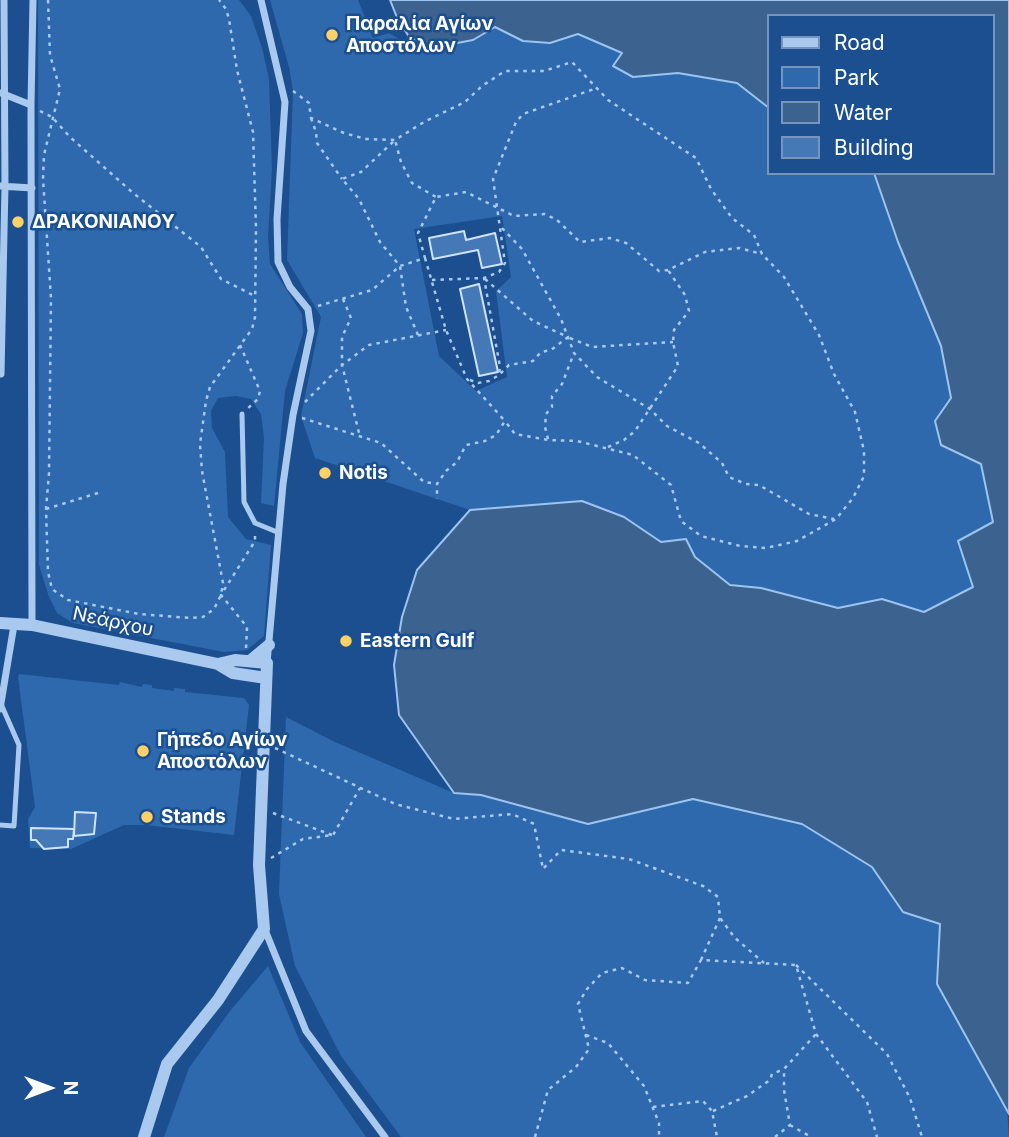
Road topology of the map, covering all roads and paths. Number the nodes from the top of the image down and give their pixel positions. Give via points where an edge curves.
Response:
1 (4, 0) edge
2 (33, 0) edge
3 (48, 0) edge
4 (219, 0) edge
5 (261, 0) edge
6 (281, 83) junction
7 (597, 88) junction
8 (1, 93) edge
9 (31, 105) junction
10 (52, 117) junction
11 (311, 118) junction
12 (396, 140) junction
13 (342, 179) junction
14 (2, 186) edge
15 (32, 188) junction
16 (436, 197) junction
17 (496, 206) junction
18 (502, 228) junction
19 (762, 254) junction
20 (425, 258) junction
21 (400, 266) junction
22 (668, 270) junction
23 (484, 278) junction
24 (432, 280) junction
25 (255, 296) junction
26 (344, 299) junction
27 (308, 309) junction
28 (446, 330) junction
29 (418, 335) junction
30 (568, 337) junction
31 (673, 342) junction
32 (240, 345) junction
33 (574, 353) junction
34 (342, 365) junction
35 (1, 374) edge
36 (499, 375) junction
37 (467, 379) junction
38 (650, 409) junction
39 (242, 414) joint
40 (293, 415) junction
41 (505, 421) junction
42 (360, 437) junction
43 (548, 440) junction
44 (608, 447) junction
45 (437, 484) junction
46 (98, 493) dead end
47 (437, 499) dead end
48 (46, 509) junction
49 (836, 519) junction
50 (255, 523) junction
51 (277, 532) junction
52 (221, 596) junction
53 (0, 623) edge
54 (14, 625) junction
55 (32, 625) junction
56 (269, 645) junction
57 (248, 660) junction
58 (267, 663) junction
59 (218, 664) junction
60 (249, 676) junction
61 (266, 678) junction
62 (265, 697) junction
63 (0, 706) edge
64 (263, 742) junction
65 (360, 788) junction
66 (260, 808) junction
67 (0, 825) edge
68 (333, 835) junction
69 (259, 865) junction
70 (720, 918) junction
71 (264, 929) junction
72 (701, 960) junction
73 (764, 963) junction
74 (796, 965) junction
75 (816, 1034) junction
76 (586, 1035) junction
77 (784, 1069) junction
78 (653, 1107) junction
79 (712, 1111) junction
80 (790, 1125) junction
81 (659, 1135) edge
82 (384, 1136) edge
83 (144, 1137) edge
84 (535, 1137) edge
85 (664, 1137) edge
86 (717, 1137) edge
87 (775, 1137) edge
88 (811, 1137) edge
89 (877, 1137) edge
90 (922, 1137) edge

1 - 8 street
2 - 9 street
3 - 10 path via 50,55 60,89
4 - 25 path via 229,19 253,132
5 - 6 street
6 - 11 path via 309,103
6 - 27 street via 285,102 278,262
7 - 12 path via 572,62 544,71 505,71 465,102
7 - 17 path via 523,114 516,122 493,179
7 - 19 path via 696,158 711,189 732,218 754,235
8 - 9 street
8 - 14 street
9 - 10 path
9 - 15 street
10 - 25 path via 121,183 201,247 221,279
10 - 48 path via 43,179 51,298
11 - 12 path via 366,139
11 - 13 path via 317,143
12 - 13 path via 361,172
12 - 16 path via 412,183
13 - 21 path
14 - 15 street
14 - 35 street
15 - 55 street
16 - 17 path via 466,192
16 - 20 path via 418,233
17 - 18 path
17 - 22 path via 514,216 545,214 579,242 610,238 626,243 659,271
18 - 23 path via 505,263 499,272
18 - 30 path via 522,249
19 - 22 path via 739,248 705,252
19 - 49 path via 784,277 819,335 855,412 864,476
20 - 21 path
20 - 24 path
21 - 26 path via 372,290
21 - 29 path via 406,307
22 - 31 path via 685,295 689,311 674,330
23 - 24 path
23 - 30 path via 533,321
23 - 36 path
24 - 28 path
25 - 32 path via 252,329
26 - 27 path
26 - 34 path via 351,318 342,337
27 - 40 street via 311,331
28 - 29 path
28 - 37 path
29 - 34 path via 369,345
30 - 31 path via 592,347
30 - 33 path
30 - 36 path via 533,361 509,365
31 - 38 path via 678,366
32 - 39 path via 260,391
32 - 52 path via 210,387 200,444 222,570
33 - 38 path via 597,377
33 - 43 path via 546,414
34 - 40 path
34 - 42 path
36 - 37 path via 489,382
37 - 41 path
38 - 44 path via 635,431
38 - 49 path via 667,426 699,443 722,463 729,477 759,485 809,514
39 - 50 lane via 244,502
40 - 42 path
40 - 51 street
41 - 43 path via 515,434
41 - 45 path via 496,435 466,445
42 - 45 path via 381,443 424,482
43 - 44 path
44 - 49 path via 633,455 671,485 681,521 701,536 766,548 797,541
45 - 47 path
46 - 48 path
48 - 52 path via 52,589 68,600 190,618 203,617
50 - 51 lane
50 - 52 path via 255,541
51 - 56 street
52 - 57 path via 247,627
53 - 54 street, Νεάρχου
54 - 55 street, Νεάρχου
54 - 63 street
55 - 59 street, Νεάρχου
56 - 57 street
56 - 58 street
57 - 58 street, Νεάρχου
57 - 59 street, Νεάρχου
58 - 61 street
59 - 60 street, Νεάρχου
60 - 61 street, Νεάρχου
60 - 62 street
61 - 62 street
62 - 64 street
63 - 67 lane via 19,745 14,826
64 - 65 path
64 - 66 street
65 - 68 path
65 - 70 path via 395,804 454,819 512,814 534,824 544,869 561,850 629,859 703,886 718,897
66 - 68 path
66 - 69 street
68 - 69 path via 303,839
69 - 71 street
70 - 72 path
70 - 73 path
71 - 82 street via 306,1031
71 - 83 street via 218,1000 167,1064
72 - 73 path
72 - 76 path via 688,983 645,980 622,968 602,973 579,1004
73 - 74 path
74 - 75 path
74 - 90 path via 887,1054 910,1098
75 - 77 path
75 - 89 path via 866,1102
76 - 78 path via 608,1043 644,1086
76 - 84 path via 589,1049 576,1067 548,1090
77 - 79 path via 747,1096
77 - 80 path
78 - 79 path via 703,1101
78 - 81 path
79 - 86 path
80 - 87 path
80 - 88 path
81 - 85 path

